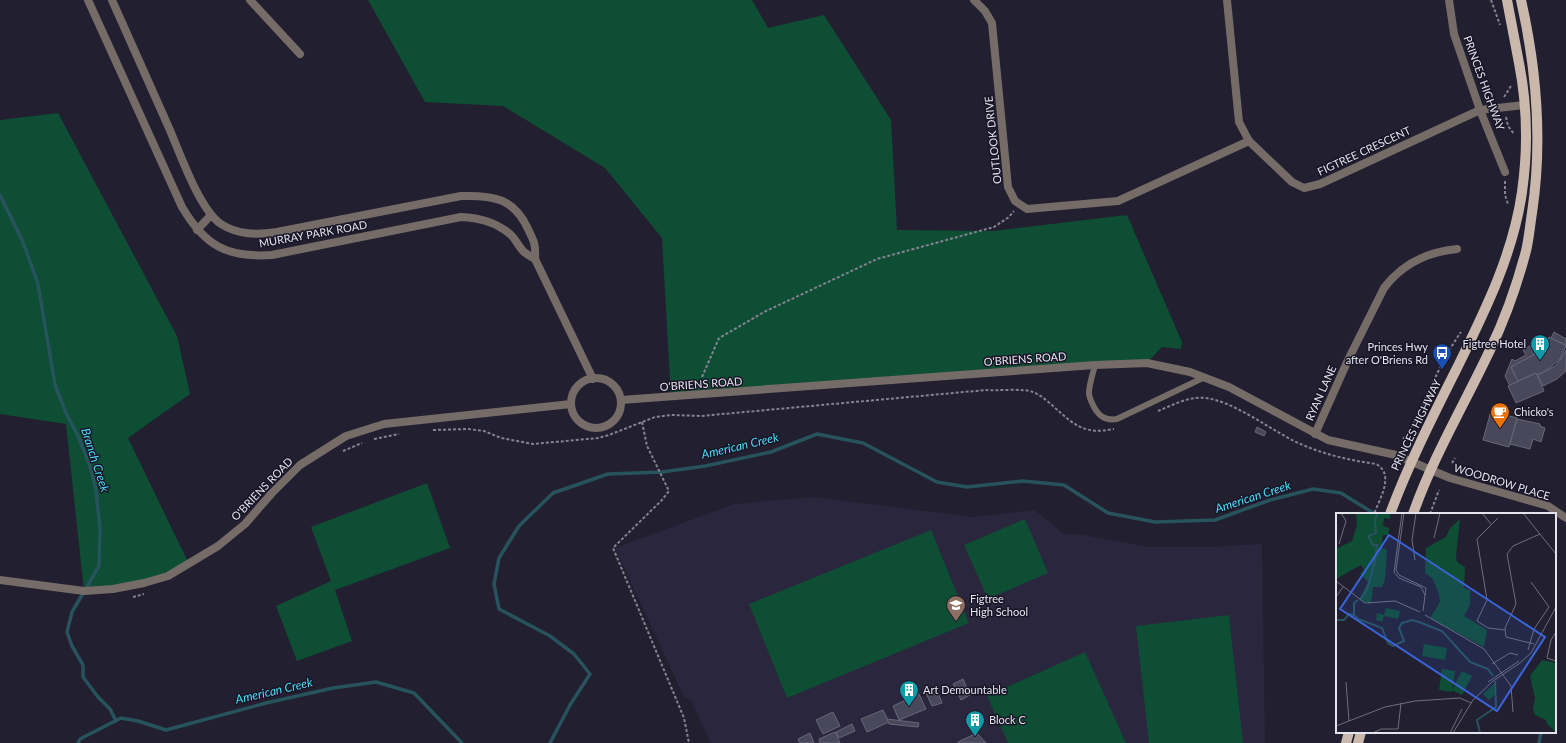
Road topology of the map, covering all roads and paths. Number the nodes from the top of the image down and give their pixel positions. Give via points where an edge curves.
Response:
1 (88, 0) edge
2 (112, 0) edge
3 (250, 0) edge
4 (974, 0) edge
5 (1227, 0) edge
6 (1449, 0) edge
7 (1507, 0) edge
8 (1521, 0) edge
9 (300, 54) dead end
10 (1524, 105) junction
11 (1480, 110) junction
12 (1506, 121) dead end
13 (1515, 139) dead end
14 (1249, 141) junction
15 (1504, 172) joint
16 (1510, 200) dead end
17 (1020, 204) junction
18 (211, 215) junction
19 (197, 230) junction
20 (1457, 249) dead end
21 (535, 259) junction
22 (1463, 329) dead end
23 (1095, 365) junction
24 (702, 377) dead end
25 (1205, 377) junction
26 (593, 379) junction
27 (620, 400) junction
28 (571, 404) junction
29 (1154, 413) dead end
30 (642, 422) junction
31 (1117, 429) dead end
32 (427, 430) dead end
33 (404, 433) dead end
34 (1315, 434) junction
35 (1403, 439) dead end
36 (339, 453) dead end
37 (1455, 458) dead end
38 (1411, 461) junction
39 (1452, 462) dead end
40 (1431, 470) junction
41 (1439, 490) dead end
42 (1374, 513) edge
43 (1390, 513) edge
44 (1413, 513) edge
45 (1430, 513) edge
46 (1566, 518) edge
47 (0, 580) edge
48 (145, 594) dead end
49 (132, 597) dead end
50 (1349, 733) edge
51 (1361, 733) edge
52 (688, 743) edge
53 (1346, 743) edge
54 (1358, 743) edge

1 - 19 street, MURRAY PARK ROAD via 182,207
2 - 18 street, MURRAY PARK ROAD via 193,182
3 - 9 street
4 - 17 street, OUTLOOK DRIVE via 992,23 1008,187 1015,201
5 - 14 street, FIGTREE CRESCENT via 1239,122
6 - 11 street, PRINCES HIGHWAY via 1454,34
7 - 10 main road, PRINCES HIGHWAY
8 - 40 main road via 1538,109 1537,182 1527,250 1511,300 1490,350
10 - 11 street, FIGTREE CRESCENT
10 - 38 main road, PRINCES HIGHWAY via 1525,154 1516,226 1496,287
11 - 14 street, FIGTREE CRESCENT via 1320,184 1304,188 1292,182
11 - 15 street, PRINCES HIGHWAY
12 - 13 path
14 - 17 street via 1118,201 1027,209
15 - 16 path via 1505,195 1509,207
17 - 24 path via 1009,217 994,227 877,260 764,312 719,338
18 - 19 street
18 - 21 street, MURRAY PARK ROAD via 233,230 259,235 440,199 485,196 504,201 519,214 536,245
19 - 21 street, MURRAY PARK ROAD via 222,249 235,254 260,256 447,219 476,218 500,227 512,236 524,252
20 - 34 street, RYAN LANE via 1442,251 1408,264 1384,288
21 - 26 street, MURRAY PARK ROAD
22 - 35 path via 1445,357 1410,430
23 - 25 street, O'BRIENS ROAD via 1147,363
23 - 25 lane via 1089,395 1096,411 1101,417 1109,420 1117,419
23 - 27 street, O'BRIENS ROAD
25 - 34 street, O'BRIENS ROAD via 1229,387
26 - 27 street via 612,384
26 - 28 street via 586,380 575,390
27 - 28 street via 619,412 615,419 600,428 592,428 580,422
28 - 47 street, O'BRIENS ROAD via 384,424 346,436 300,465 245,524 218,546 168,576 113,589 84,591
29 - 42 path via 1191,398 1204,398 1227,404 1312,449 1376,464 1386,475 1385,486
30 - 31 path via 671,415 701,416 978,391 1032,391 1043,397 1068,420 1085,430 1101,432
30 - 32 path via 598,438 533,444 501,438 484,431
30 - 52 path via 647,446 669,491 613,548 684,718
33 - 36 path via 368,440
34 - 38 street, O'BRIENS ROAD via 1342,444 1390,453
37 - 39 path
38 - 40 street, WOODROW PLACE
38 - 43 main road, PRINCES HIGHWAY
40 - 44 main road
40 - 46 street, WOODROW PLACE via 1450,478 1548,506
41 - 45 path
48 - 49 path
50 - 53 main road
51 - 54 main road

